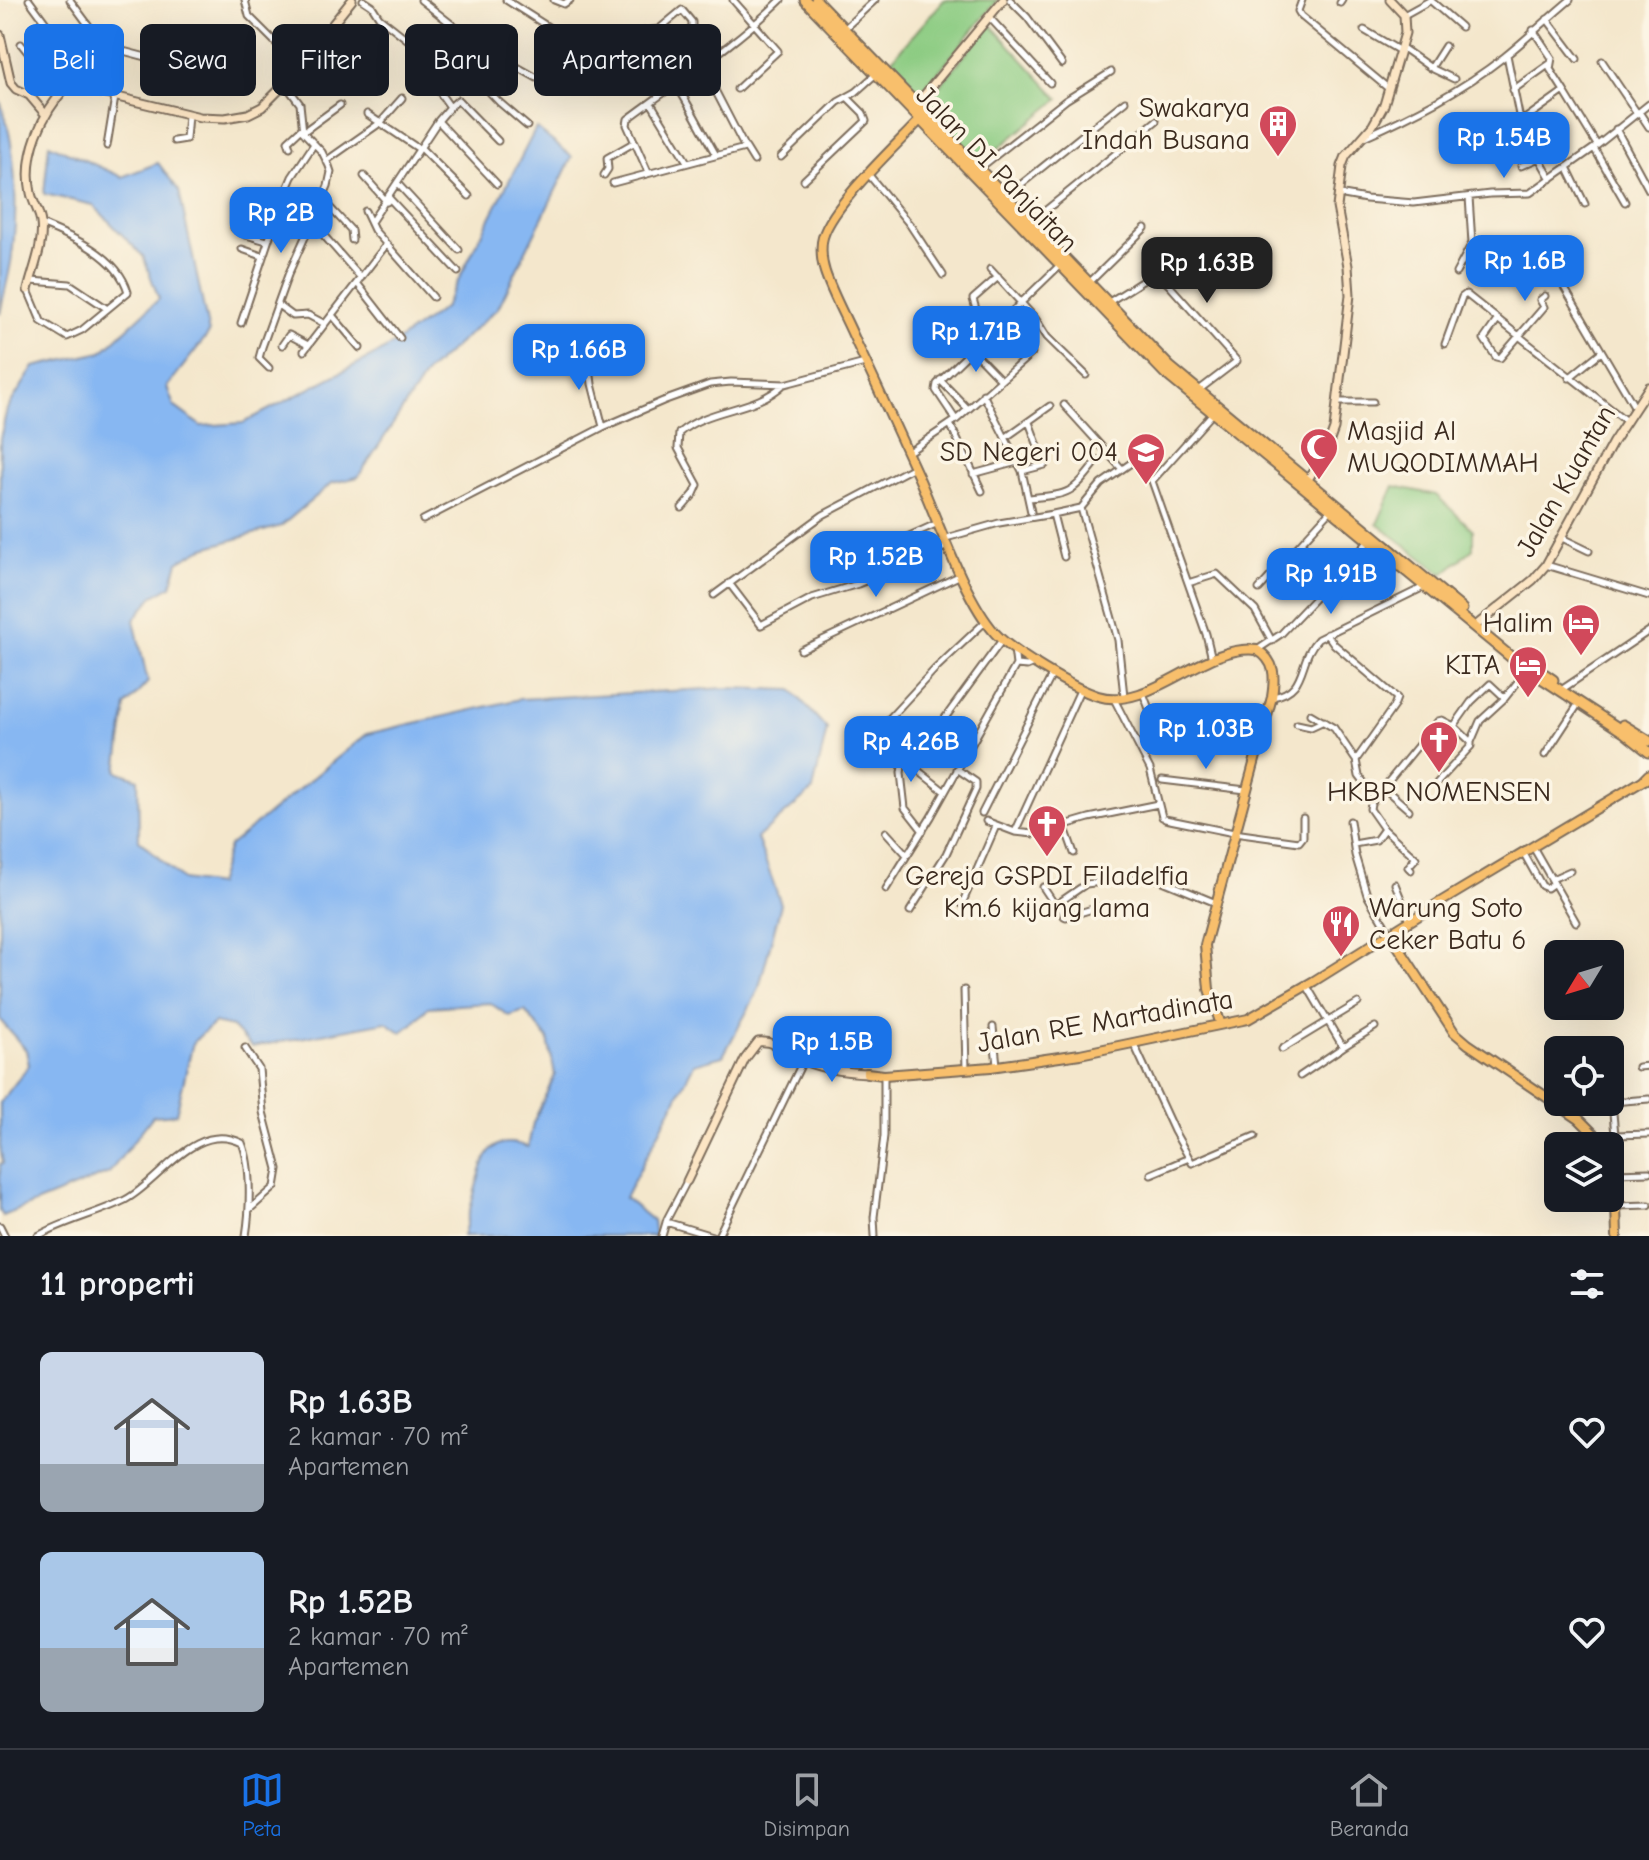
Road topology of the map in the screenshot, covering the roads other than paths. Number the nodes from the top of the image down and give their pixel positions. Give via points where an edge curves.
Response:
1 (29, 0) edge
2 (70, 0) edge
3 (245, 0) edge
4 (352, 0) edge
5 (363, 0) edge
6 (421, 0) edge
7 (506, 0) edge
8 (554, 0) edge
9 (570, 0) edge
10 (733, 0) edge
11 (781, 0) edge
12 (805, 0) edge
13 (816, 0) edge
14 (875, 0) edge
15 (1003, 0) edge
16 (1010, 0) edge
17 (1302, 0) edge
18 (1390, 0) edge
19 (1430, 0) edge
20 (1570, 0) edge
21 (1404, 15) junction
22 (989, 17) junction
23 (1547, 19) junction
24 (47, 24) edge
25 (88, 24) edge
26 (332, 24) edge
27 (452, 24) edge
28 (544, 24) edge
29 (667, 24) edge
30 (692, 24) edge
31 (757, 24) junction
32 (1461, 27) dead end
33 (844, 29) junction
34 (1364, 30) dead end
35 (1533, 30) junction
36 (0, 35) edge
37 (405, 38) edge
38 (272, 39) edge
39 (21, 44) dead end
40 (1445, 46) dead end
41 (24, 48) edge
42 (1400, 49) junction
43 (721, 51) edge
44 (1507, 55) junction
45 (1577, 59) dead end
46 (1602, 61) dead end
47 (1552, 63) junction
48 (1062, 64) dead end
49 (1431, 68) junction
50 (1111, 72) dead end
51 (876, 74) junction
52 (1454, 79) dead end
53 (1050, 83) dead end
54 (737, 89) dead end
55 (1390, 90) junction
56 (1513, 90) junction
57 (1564, 91) junction
58 (60, 96) edge
59 (111, 96) edge
60 (273, 96) edge
61 (294, 96) edge
62 (442, 96) edge
63 (493, 96) edge
64 (662, 96) edge
65 (680, 96) edge
66 (718, 96) edge
67 (115, 97) junction
68 (847, 97) junction
69 (402, 98) dead end
70 (1125, 101) dead end
71 (651, 103) junction
72 (1649, 104) edge
73 (340, 105) dead end
74 (916, 105) junction
75 (450, 107) junction
76 (1638, 112) junction
77 (367, 114) dead end
78 (46, 115) junction
79 (188, 115) junction
80 (920, 120) junction
81 (438, 121) junction
82 (1156, 121) dead end
83 (380, 123) junction
84 (527, 126) dead end
85 (1649, 127) edge
86 (1616, 129) junction
87 (303, 130) junction
88 (1363, 138) junction
89 (174, 141) dead end
90 (498, 141) dead end
91 (635, 142) junction
92 (314, 144) junction
93 (107, 146) dead end
94 (1596, 146) junction
95 (290, 147) dead end
96 (420, 148) junction
97 (745, 148) junction
98 (716, 155) junction
99 (781, 157) dead end
100 (326, 161) junction
101 (754, 161) dead end
102 (687, 162) junction
103 (1521, 166) dead end
104 (1567, 167) junction
105 (978, 170) junction
106 (648, 172) junction
107 (604, 175) dead end
108 (869, 175) junction
109 (364, 176) dead end
110 (1551, 179) junction
111 (804, 180) dead end
112 (613, 183) dead end
113 (398, 184) junction
114 (497, 184) dead end
115 (1649, 190) edge
116 (1338, 194) junction
117 (469, 196) dead end
118 (1469, 197) junction
119 (1004, 198) junction
120 (322, 199) junction
121 (388, 200) junction
122 (1625, 202) dead end
123 (1585, 204) dead end
124 (365, 211) dead end
125 (312, 222) junction
126 (371, 222) junction
127 (1029, 223) junction
128 (41, 224) junction
129 (234, 228) dead end
130 (1145, 228) dead end
131 (352, 240) dead end
132 (267, 241) junction
133 (386, 245) junction
134 (242, 249) dead end
135 (459, 250) dead end
136 (262, 256) junction
137 (1060, 265) junction
138 (990, 269) dead end
139 (1554, 270) dead end
140 (458, 272) dead end
141 (1456, 273) dead end
142 (943, 275) dead end
143 (998, 277) junction
144 (359, 281) junction
145 (29, 286) junction
146 (1085, 287) junction
147 (1545, 296) dead end
148 (433, 297) dead end
149 (1021, 302) junction
150 (1107, 304) junction
151 (278, 305) junction
152 (106, 308) junction
153 (975, 309) junction
154 (331, 315) junction
155 (1002, 319) junction
156 (1498, 319) junction
157 (241, 323) dead end
158 (325, 324) junction
159 (996, 325) junction
160 (1519, 336) junction
161 (984, 337) junction
162 (400, 338) dead end
163 (1445, 344) dead end
164 (282, 345) dead end
165 (308, 345) junction
166 (360, 348) dead end
167 (972, 350) junction
168 (304, 351) dead end
169 (588, 352) dead end
170 (1601, 352) junction
171 (866, 362) junction
172 (269, 368) dead end
173 (1086, 375) dead end
174 (1569, 378) junction
175 (1000, 379) junction
176 (940, 380) junction
177 (785, 384) junction
178 (1649, 387) edge
179 (1198, 391) junction
180 (983, 394) junction
181 (1642, 395) junction
182 (1337, 402) junction
183 (1373, 402) dead end
184 (1064, 405) dead end
185 (1649, 405) edge
186 (1050, 406) dead end
187 (1634, 406) junction
188 (968, 409) junction
189 (1213, 413) junction
190 (1626, 421) junction
191 (953, 422) junction
192 (1029, 422) junction
193 (603, 427) junction
194 (1005, 438) junction
195 (907, 453) junction
196 (1098, 460) dead end
197 (1017, 462) junction
198 (914, 467) junction
199 (1122, 469) junction
200 (1022, 471) junction
201 (973, 474) junction
202 (1152, 481) junction
203 (1307, 481) junction
204 (982, 491) dead end
205 (1028, 498) junction
206 (682, 508) dead end
207 (1081, 508) junction
208 (1331, 510) junction
209 (1031, 512) dead end
210 (1053, 514) junction
211 (423, 520) dead end
212 (939, 522) junction
213 (1562, 538) junction
214 (1369, 541) junction
215 (947, 542) junction
216 (1589, 551) dead end
217 (1064, 557) dead end
218 (1546, 565) junction
219 (840, 567) dead end
220 (962, 574) junction
221 (729, 583) junction
222 (1188, 584) junction
223 (1425, 587) junction
224 (1259, 589) dead end
225 (714, 595) dead end
226 (1649, 596) edge
227 (986, 621) junction
228 (1479, 623) junction
229 (1649, 631) edge
230 (1327, 634) junction
231 (1002, 640) junction
232 (1272, 641) junction
233 (1014, 649) junction
234 (801, 650) dead end
235 (1257, 650) junction
236 (1212, 659) junction
237 (1036, 662) junction
238 (1016, 665) junction
239 (1527, 670) junction
240 (1053, 673) junction
241 (1081, 688) junction
242 (1564, 688) junction
243 (1143, 692) junction
244 (1272, 697) junction
245 (1119, 698) junction
246 (1505, 698) junction
247 (1579, 703) junction
248 (1310, 714) dead end
249 (1182, 719) dead end
250 (1324, 721) junction
251 (1297, 724) dead end
252 (1454, 726) junction
253 (1645, 741) edge
254 (1471, 742) junction
255 (863, 747) dead end
256 (925, 751) dead end
257 (896, 753) dead end
258 (1649, 754) edge
259 (1545, 755) dead end
260 (903, 760) junction
261 (1356, 760) junction
262 (957, 769) junction
263 (1648, 779) edge
264 (1162, 780) dead end
265 (1436, 784) dead end
266 (1385, 789) junction
267 (1246, 790) junction
268 (944, 791) junction
269 (1376, 798) junction
270 (1158, 804) junction
271 (1409, 810) dead end
272 (982, 813) dead end
273 (1303, 818) dead end
274 (986, 821) dead end
275 (1350, 821) dead end
276 (1064, 825) junction
277 (996, 826) junction
278 (1384, 829) junction
279 (923, 831) junction
280 (886, 832) dead end
281 (1015, 832) junction
282 (1234, 833) junction
283 (1354, 844) junction
284 (1533, 846) junction
285 (1523, 852) junction
286 (1074, 853) dead end
287 (907, 855) junction
288 (1411, 870) dead end
289 (1570, 871) dead end
290 (1553, 881) junction
291 (1395, 884) dead end
292 (1043, 887) dead end
293 (886, 889) dead end
294 (1059, 903) junction
295 (1216, 903) junction
296 (962, 904) dead end
297 (1099, 907) dead end
298 (910, 911) dead end
299 (1410, 922) junction
300 (1576, 922) dead end
301 (1390, 934) junction
302 (1307, 986) junction
303 (964, 990) dead end
304 (1358, 1003) dead end
305 (1328, 1020) junction
306 (1220, 1022) junction
307 (993, 1027) dead end
308 (1375, 1027) dead end
309 (1134, 1044) junction
310 (1343, 1047) junction
311 (245, 1048) dead end
312 (1282, 1049) dead end
313 (803, 1061) junction
314 (997, 1066) junction
315 (1649, 1066) edge
316 (1638, 1067) dead end
317 (966, 1069) junction
318 (867, 1073) joint
319 (884, 1075) junction
320 (1300, 1076) dead end
321 (1649, 1099) edge
322 (1592, 1132) edge
323 (1615, 1132) edge
324 (1649, 1134) edge
325 (1624, 1135) edge
326 (1255, 1136) dead end
327 (1189, 1158) junction
328 (1649, 1172) edge
329 (1624, 1173) edge
330 (1151, 1174) dead end
331 (687, 1181) joint
332 (1649, 1205) edge
333 (1624, 1206) edge
334 (249, 1210) junction
335 (1616, 1212) edge
336 (666, 1222) junction
337 (0, 1226) edge
338 (5, 1236) edge
339 (38, 1236) edge
340 (246, 1236) edge
341 (662, 1236) edge
342 (715, 1236) edge
343 (875, 1236) edge
344 (1617, 1236) edge

1 - 24 street
2 - 25 street
3 - 38 street via 249,16
4 - 26 street
5 - 37 street
6 - 27 street
7 - 28 street
8 - 9 street
10 - 31 street
11 - 31 street
12 - 51 highway, Jalan DI Panjaitan
13 - 33 highway, Jalan DI Panjaitan
14 - 33 street
15 - 22 street
16 - 48 street
17 - 55 street via 1301,16
18 - 21 street
19 - 21 street
19 - 32 street
20 - 23 street
21 - 42 street
22 - 53 street
22 - 74 street
23 - 35 street
23 - 45 street
29 - 30 street via 682,10
31 - 43 street
31 - 54 street via 778,53
33 - 74 highway, Jalan DI Panjaitan
34 - 42 street
35 - 44 street
35 - 47 street
36 - 78 street via 11,83
39 - 41 street
40 - 49 street
42 - 49 street
42 - 55 street
44 - 56 street
44 - 88 street via 1429,107
46 - 76 street
47 - 56 street
47 - 57 street
49 - 52 street
50 - 105 street via 1066,100
51 - 68 street
51 - 80 highway, Jalan DI Panjaitan
55 - 88 street
56 - 57 street via 1522,121
57 - 94 street
58 - 78 street
59 - 67 street
60 - 79 street via 248,114 209,119
61 - 87 street
62 - 75 street
63 - 84 street
64 - 71 street
65 - 98 street
66 - 97 street
67 - 79 street
67 - 93 street
68 - 99 street
68 - 111 street via 866,121
69 - 83 street
70 - 119 street
71 - 91 street via 627,121
71 - 102 street
72 - 76 street
73 - 87 street
74 - 105 highway, Jalan DI Panjaitan
75 - 81 street
75 - 90 street via 458,100
76 - 85 street
76 - 86 street
77 - 83 street
78 - 128 street via 36,135 30,183
79 - 89 street via 186,139
80 - 108 main road
80 - 137 highway, Jalan DI Panjaitan
81 - 96 street
81 - 114 street
82 - 127 street
83 - 96 street
83 - 100 street
86 - 94 street
86 - 115 street
87 - 92 street
87 - 95 street via 288,141
88 - 116 street via 1346,156
91 - 106 street
91 - 107 street via 607,158
92 - 100 street
92 - 132 street via 292,177
94 - 104 street
94 - 122 street
96 - 113 street
96 - 117 street
97 - 98 street
97 - 101 street
98 - 102 street
100 - 120 street via 331,180
102 - 106 street
103 - 110 street via 1539,158
104 - 110 street
104 - 123 street
105 - 119 highway, Jalan DI Panjaitan
106 - 112 street
108 - 142 street
108 - 171 main road via 828,225 822,249 825,273
109 - 121 street
110 - 118 street via 1526,194
113 - 121 street
113 - 135 street
116 - 118 street via 1414,203
116 - 182 street via 1350,288
118 - 141 street via 1472,243
119 - 127 highway, Jalan DI Panjaitan
120 - 125 street
120 - 131 street via 351,230
121 - 126 street
121 - 140 street
124 - 126 street
125 - 144 street
125 - 151 street
126 - 133 street
127 - 146 highway, Jalan DI Panjaitan
128 - 145 street
128 - 152 street via 72,237 116,269 128,292
129 - 132 street
130 - 146 street
132 - 136 street
133 - 144 street
133 - 148 street
134 - 136 street
136 - 157 street
137 - 146 highway, Jalan DI Panjaitan
137 - 149 street
138 - 143 street
139 - 170 street
143 - 149 street
143 - 153 street via 973,298
144 - 154 street
144 - 162 street
145 - 152 street via 70,284
145 - 152 street via 41,321 67,337
146 - 150 highway, Jalan DI Panjaitan
146 - 189 highway, Jalan DI Panjaitan via 1166,374
147 - 160 street via 1540,300 1544,307
149 - 155 street
149 - 173 street
150 - 179 highway, Jalan DI Panjaitan
150 - 179 street via 1152,275 1163,279 1237,361
151 - 158 street via 293,316 308,315
151 - 172 street via 259,358
153 - 159 street
153 - 161 street
154 - 158 street
154 - 166 street
155 - 159 street
155 - 175 street via 1032,352
156 - 160 street
156 - 160 street via 1484,339 1496,357 1502,357
156 - 163 street via 1465,294
158 - 165 street
159 - 161 street
160 - 174 street
161 - 167 street
164 - 165 street via 289,335
165 - 168 street
167 - 175 street
167 - 176 street
169 - 193 street
170 - 174 street
170 - 187 street
171 - 177 street
171 - 195 main road
174 - 190 street
175 - 180 street
176 - 188 street
176 - 191 street via 936,390
177 - 193 street via 710,384
177 - 206 street via 766,399 718,413 679,433 678,448 698,485
178 - 181 street, Jalan Kuantan
179 - 203 highway, Jalan DI Panjaitan
180 - 188 street
180 - 194 street
181 - 185 street
181 - 187 street, Jalan Kuantan
182 - 183 street
182 - 203 street via 1328,446
184 - 199 street
186 - 192 street
187 - 190 street, Jalan Kuantan
188 - 191 street
189 - 202 street
189 - 208 highway, Jalan DI Panjaitan
190 - 213 street, Jalan Kuantan
191 - 195 street
191 - 201 street
192 - 194 street
192 - 200 street via 1045,465
193 - 211 street
194 - 197 street
195 - 198 main road
196 - 205 street via 1073,491
197 - 200 street
197 - 201 street
198 - 212 main road
198 - 221 street via 839,505
199 - 202 street via 1138,462
199 - 207 street
200 - 205 street
201 - 204 street
202 - 222 street
203 - 228 highway, Jalan DI Panjaitan
205 - 209 street
207 - 210 street
207 - 245 street via 1120,648
208 - 214 highway, Jalan DI Panjaitan
208 - 224 street
210 - 215 street via 999,523
210 - 217 street
212 - 215 main road
212 - 219 street
213 - 216 street
213 - 218 street, Jalan Kuantan
214 - 223 highway, Jalan DI Panjaitan
214 - 232 street
215 - 220 main road
215 - 221 street via 761,625
218 - 226 street
218 - 228 street, Jalan Kuantan
220 - 227 main road
220 - 234 street
221 - 225 street
222 - 232 street via 1217,574 1249,604
222 - 236 street
223 - 230 street
223 - 239 highway, Jalan DI Panjaitan
227 - 231 main road
227 - 255 street
228 - 242 highway, Jalan DI Panjaitan
229 - 242 street
230 - 244 street via 1309,651 1296,686
230 - 261 street via 1397,698
231 - 233 main road
231 - 256 street
232 - 235 street
233 - 237 main road
233 - 238 street
235 - 236 main road
235 - 244 main road via 1272,664
236 - 243 main road
237 - 238 street
237 - 240 main road
238 - 262 street
239 - 246 street
239 - 247 highway, Jalan DI Panjaitan
240 - 241 main road
240 - 272 street
241 - 245 main road via 1099,697
241 - 281 street
242 - 253 highway, Jalan DI Panjaitan
243 - 245 main road
243 - 249 street via 1159,723
244 - 267 main road
245 - 270 street via 1150,769
246 - 252 street via 1488,685
246 - 254 street via 1480,721
247 - 253 highway, Jalan DI Panjaitan
247 - 259 street
248 - 250 street
250 - 251 street via 1311,727
250 - 261 street via 1343,737
252 - 254 street
252 - 266 street via 1438,721
253 - 258 highway
254 - 265 street
257 - 260 street
260 - 268 street
260 - 279 street via 905,808
261 - 269 street via 1359,776
262 - 268 street
262 - 298 street via 976,782 974,793 946,854
263 - 284 main road, Jalan RE Martadinata
264 - 267 street
266 - 269 street
266 - 271 street
267 - 282 main road
268 - 279 street
269 - 278 street via 1370,809
270 - 276 street
270 - 282 street via 1163,818
273 - 282 street via 1299,842
274 - 277 street
275 - 283 street
276 - 281 street via 1038,834
276 - 286 street
277 - 281 street
277 - 296 street
278 - 283 street via 1376,840
278 - 288 street via 1416,858
279 - 287 street
280 - 287 street
282 - 295 main road
283 - 301 street via 1367,895
284 - 285 main road, Jalan RE Martadinata
284 - 290 street
285 - 290 street via 1542,886
285 - 299 main road, Jalan RE Martadinata
287 - 293 street
289 - 290 street
290 - 300 street
291 - 299 street
292 - 294 street
294 - 295 street via 1085,884 1142,877
294 - 297 street via 1066,917
295 - 306 main road via 1205,945 1209,989
299 - 301 main road, Jalan RE Martadinata
301 - 302 main road, Jalan RE Martadinata
301 - 322 main road via 1454,1032
302 - 305 street
302 - 306 main road, Jalan RE Martadinata via 1248,1019
303 - 317 street
304 - 305 street
305 - 310 street
305 - 312 street
306 - 309 main road, Jalan RE Martadinata
307 - 314 street
308 - 310 street
309 - 314 main road, Jalan RE Martadinata
309 - 327 street
310 - 320 street
311 - 334 street via 259,1069 263,1112 278,1169 275,1187
313 - 318 street, Jalan RE Martadinata
313 - 331 street, Jalan RE Martadinata via 770,1042 755,1044
313 - 342 street
314 - 317 main road, Jalan RE Martadinata
315 - 316 street
317 - 319 main road, Jalan RE Martadinata
318 - 319 main road, Jalan RE Martadinata
319 - 343 street
321 - 323 street via 1612,1102
324 - 325 street
326 - 327 street via 1194,1163
327 - 330 street
328 - 329 street
331 - 336 street
332 - 333 street
334 - 339 street via 243,1144 219,1139 188,1149 125,1200
334 - 340 street
335 - 344 main road
336 - 341 street
336 - 342 street
337 - 338 street

